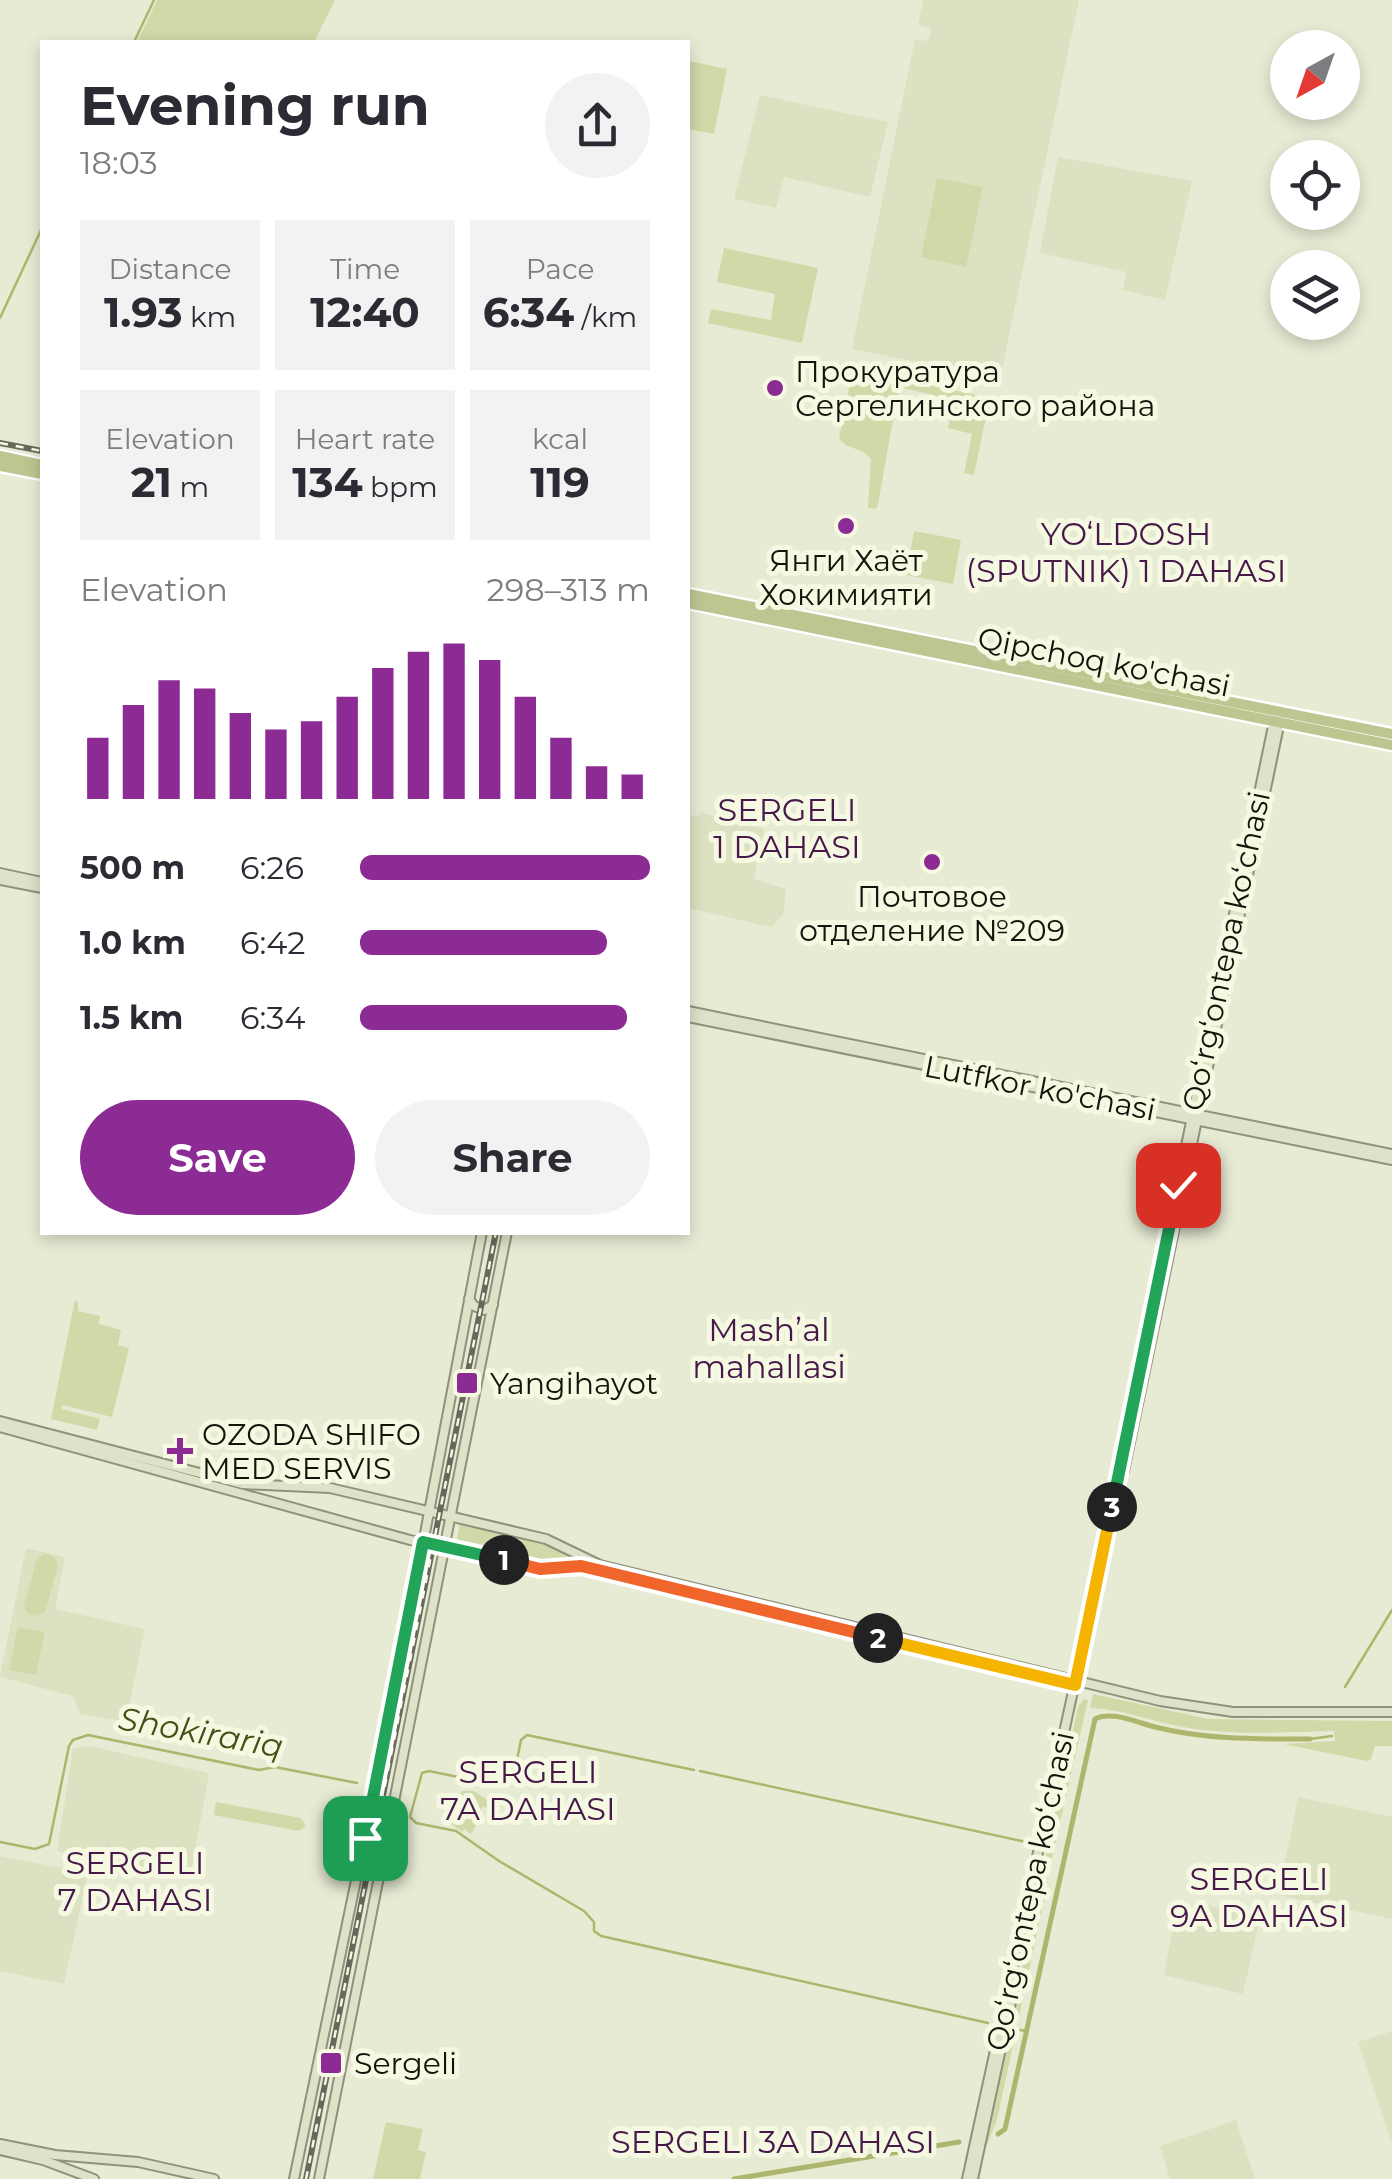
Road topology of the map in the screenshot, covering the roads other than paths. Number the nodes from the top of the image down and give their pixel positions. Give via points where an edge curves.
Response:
1 (0, 456) edge
2 (40, 465) edge
3 (0, 466) edge
4 (40, 474) edge
5 (690, 594) edge
6 (690, 603) edge
7 (781, 617) junction
8 (1277, 719) junction
9 (1392, 734) edge
10 (1392, 745) edge
11 (0, 877) edge
12 (40, 885) edge
13 (690, 1014) edge
14 (1195, 1116) junction
15 (1392, 1157) edge
16 (481, 1235) edge
17 (507, 1235) edge
18 (468, 1299) junction
19 (494, 1304) junction
20 (0, 1424) edge
21 (429, 1512) junction
22 (451, 1516) junction
23 (423, 1542) junction
24 (445, 1546) junction
25 (1078, 1683) junction
26 (396, 1688) junction
27 (414, 1696) junction
28 (1392, 1714) edge
29 (344, 1944) junction
30 (364, 1948) junction
31 (0, 2147) edge
32 (94, 2179) edge
33 (214, 2179) edge
34 (294, 2179) edge
35 (319, 2179) edge
36 (970, 2179) edge

1 - 2 main road
3 - 4 main road
5 - 7 main road, Qipchoq ko'chasi
6 - 7 main road, Qipchoq ko'chasi
7 - 8 main road, Qipchoq ko'chasi
8 - 9 main road, Qipchoq ko'chasi
8 - 10 main road, Qipchoq ko'chasi
8 - 14 main road, Qoʻrgʻontepa koʻchasi
11 - 12 main road
13 - 14 main road, Lutfkor ko'chasi
14 - 15 main road, Lutfkor ko'chasi
14 - 25 main road, Qoʻrgʻontepa koʻchasi
16 - 18 main road
17 - 19 main road
18 - 19 main road via 484,1310
18 - 21 main road
19 - 22 main road
20 - 21 main road via 242,1484 330,1488
20 - 23 main road
21 - 22 main road
21 - 23 main road
22 - 24 main road
22 - 25 main road via 546,1540 600,1565
23 - 24 main road
23 - 26 main road
24 - 25 main road via 540,1569 581,1566
24 - 27 main road
25 - 28 main road via 1212,1715
25 - 36 main road, Qoʻrgʻontepa koʻchasi
26 - 27 main road
26 - 29 main road
27 - 30 main road
29 - 30 main road via 354,1952
29 - 34 main road
30 - 35 main road
31 - 32 main road
31 - 33 main road via 138,2162

